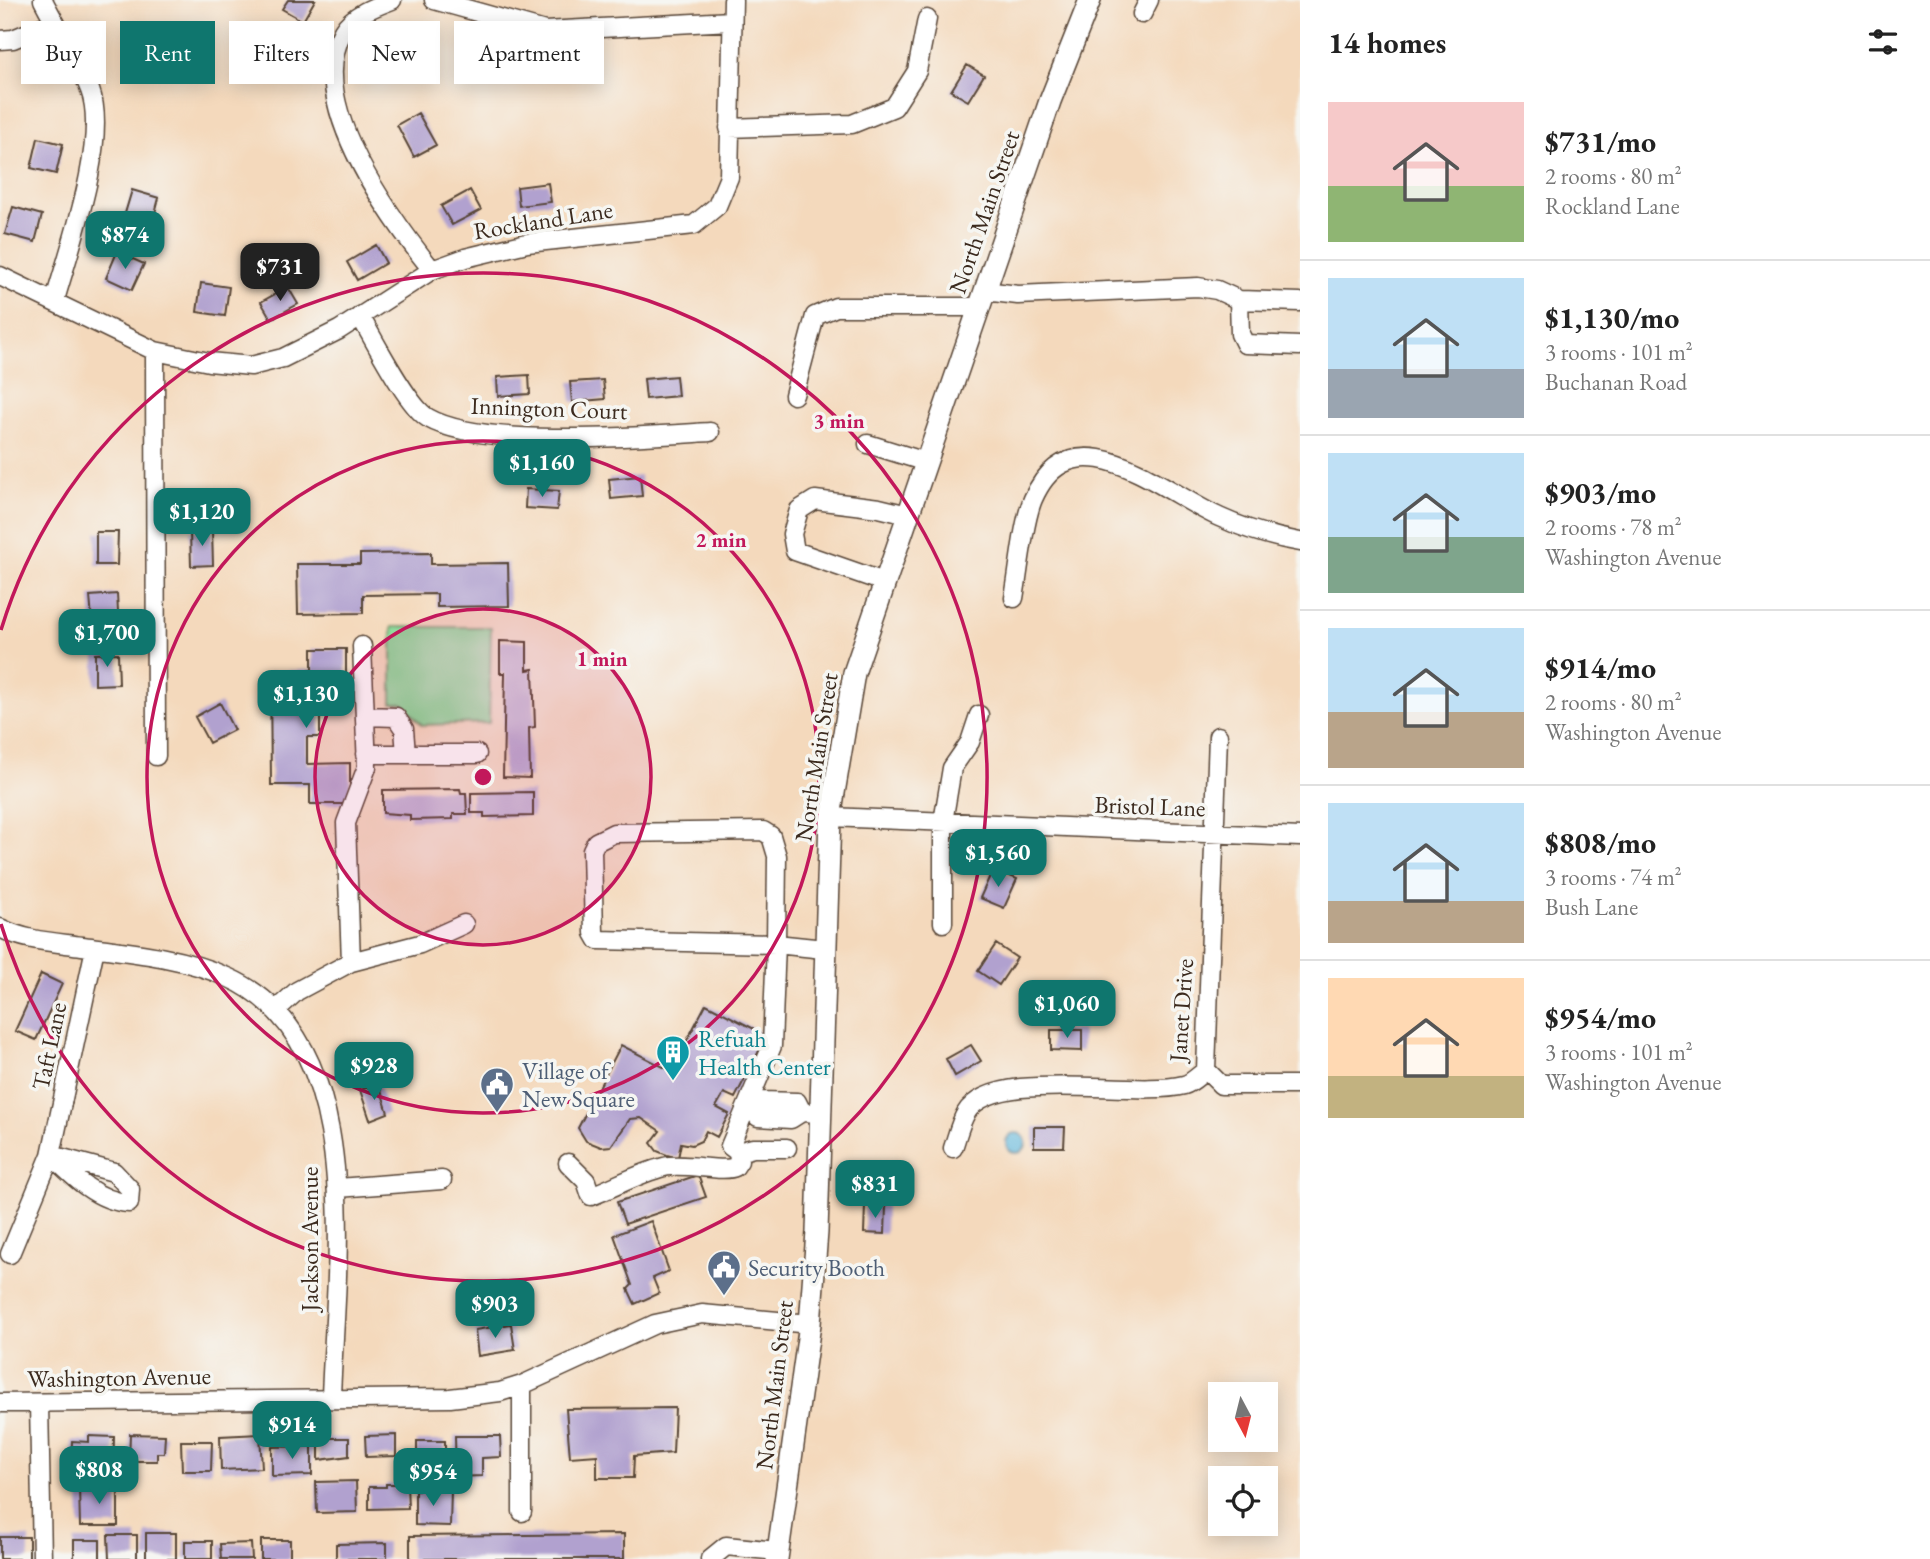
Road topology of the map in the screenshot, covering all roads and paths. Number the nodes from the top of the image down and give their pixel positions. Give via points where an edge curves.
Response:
1 (43, 0) edge
2 (391, 0) edge
3 (434, 0) edge
4 (733, 0) edge
5 (1090, 0) edge
6 (927, 19) dead end
7 (54, 21) edge
8 (732, 21) junction
9 (21, 36) edge
10 (0, 40) edge
11 (87, 84) edge
12 (729, 128) junction
13 (432, 270) junction
14 (0, 276) edge
15 (982, 299) junction
16 (55, 300) junction
17 (1239, 300) junction
18 (1300, 302) edge
19 (360, 316) junction
20 (1300, 346) edge
21 (155, 351) junction
22 (794, 395) dead end
23 (710, 432) dead end
24 (867, 444) dead end
25 (926, 462) junction
26 (908, 515) junction
27 (1300, 542) edge
28 (884, 582) junction
29 (1014, 598) dead end
30 (362, 646) dead end
31 (979, 715) dead end
32 (365, 716) junction
33 (1218, 736) dead end
34 (366, 754) junction
35 (406, 754) junction
36 (477, 754) dead end
37 (156, 756) dead end
38 (830, 817) junction
39 (943, 822) junction
40 (1213, 833) junction
41 (1300, 837) edge
42 (943, 923) dead end
43 (464, 924) dead end
44 (0, 928) edge
45 (776, 944) junction
46 (95, 948) junction
47 (824, 949) junction
48 (351, 962) junction
49 (276, 1010) junction
50 (1206, 1070) junction
51 (1300, 1085) edge
52 (750, 1108) junction
53 (811, 1113) junction
54 (787, 1148) dead end
55 (953, 1148) dead end
56 (734, 1149) junction
57 (568, 1163) dead end
58 (442, 1180) dead end
59 (338, 1188) junction
60 (10, 1254) dead end
61 (810, 1324) junction
62 (522, 1385) junction
63 (331, 1397) junction
64 (0, 1403) edge
65 (39, 1403) junction
66 (522, 1512) dead end
67 (778, 1555) edge
68 (42, 1559) edge
69 (710, 1559) edge

1 - 7 street
2 - 13 street via 370,8 343,30 331,69 340,111 363,169 397,225
3 - 8 street via 545,31
4 - 8 street, Rockland Lane
5 - 15 main road, North Main Street
6 - 12 street via 917,71 894,107 852,124
8 - 12 street, Rockland Lane
9 - 10 street
11 - 16 street via 94,138 90,178
12 - 13 street, Rockland Lane via 729,177 717,206 694,225 527,243
13 - 19 street, Rockland Lane
14 - 16 street, Rockland Lane
15 - 17 street via 1198,287 1217,289
15 - 22 street via 835,307 815,316
15 - 25 main road, North Main Street
16 - 21 street, Rockland Lane
17 - 18 street
17 - 20 street via 1240,334 1245,344
19 - 21 street, Rockland Lane via 283,358 251,366
19 - 23 street, Innington Court via 426,418 458,429 607,438
21 - 37 street
24 - 25 street
25 - 26 main road, North Main Street
26 - 28 main road, North Main Street
26 - 28 street via 815,500 799,510 792,534 795,551
27 - 29 street via 1217,517 1124,464 1076,458 1049,472 1032,500
28 - 38 main road, North Main Street via 853,673
30 - 32 street
31 - 39 street via 970,742 952,768
32 - 34 street
32 - 35 street via 396,717 404,729
33 - 40 street, Janet Drive
34 - 35 street
34 - 48 street via 367,767 346,823
35 - 36 street
38 - 39 street, Bristol Lane
38 - 47 main road, North Main Street
39 - 40 street, Bristol Lane
39 - 42 street
40 - 41 street, Bristol Lane
40 - 50 street, Janet Drive
43 - 48 street via 421,944
44 - 46 street, Jackson Avenue via 22,939
45 - 45 street via 598,940 594,933 592,850 596,842 614,833 763,831 771,836 777,856
45 - 47 street
45 - 52 street via 772,1046
46 - 49 street, Jackson Avenue via 158,957 228,977
46 - 60 street, Taft Lane via 51,1155
47 - 53 main road, North Main Street
48 - 49 street via 297,991
49 - 59 street, Jackson Avenue via 293,1029 316,1074 327,1109
50 - 51 street via 1222,1085
50 - 55 street, Janet Drive via 1186,1084 1152,1089 1016,1087 988,1094 967,1111
52 - 53 street via 762,1101 797,1102
52 - 56 street
53 - 61 main road, North Main Street via 817,1231
54 - 56 street
56 - 57 street via 739,1161 735,1167 664,1167 591,1196 586,1181
58 - 59 street
59 - 63 street, Jackson Avenue
61 - 62 street, Washington Avenue via 702,1314 655,1324
61 - 67 main road, North Main Street
62 - 63 street, Washington Avenue via 450,1398
62 - 66 street
63 - 65 street, Washington Avenue
64 - 65 street, Washington Avenue
65 - 68 street
67 - 69 street via 726,1546

